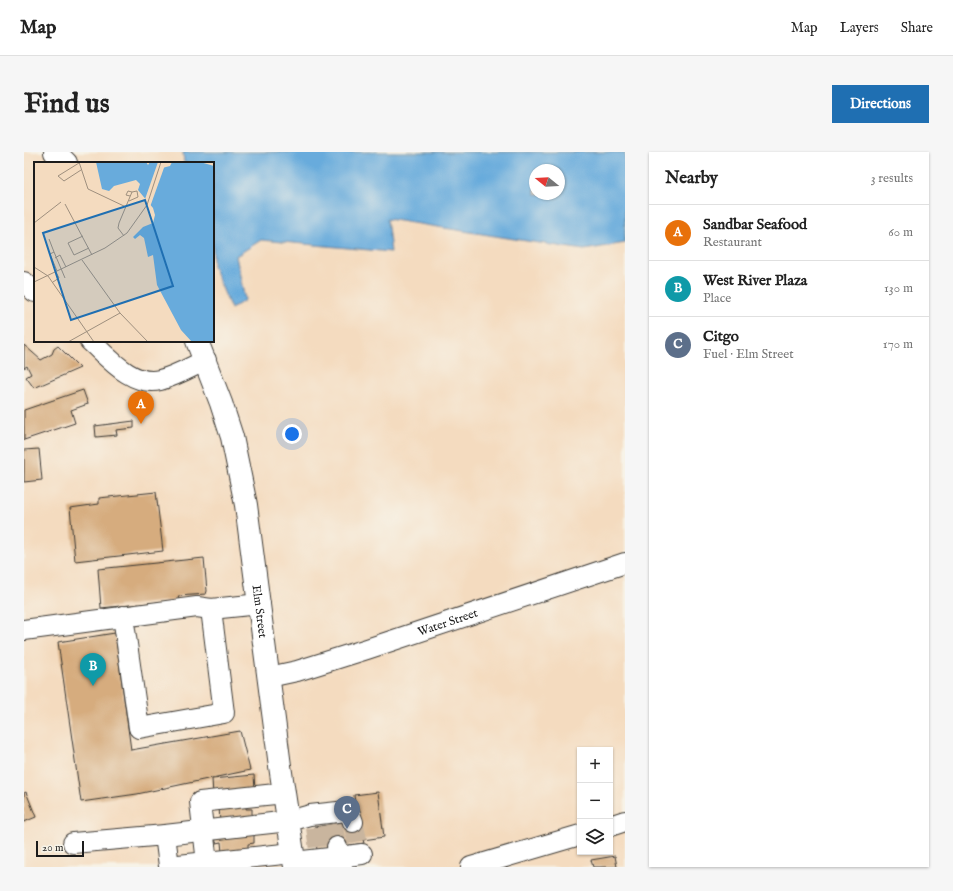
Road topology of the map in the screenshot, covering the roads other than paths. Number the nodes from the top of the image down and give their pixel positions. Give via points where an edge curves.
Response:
1 (55, 152) edge
2 (65, 162) edge
3 (91, 342) edge
4 (201, 351) edge
5 (625, 563) edge
6 (260, 604) junction
7 (211, 609) junction
8 (123, 616) junction
9 (24, 630) edge
10 (269, 677) junction
11 (285, 793) junction
12 (289, 821) junction
13 (625, 821) edge
14 (353, 822) tunnel mouth
15 (613, 825) edge
16 (203, 831) junction
17 (165, 835) junction
18 (577, 836) edge
19 (73, 843) dead end
20 (362, 855) edge
21 (331, 856) edge
22 (294, 861) edge
23 (207, 863) junction
24 (471, 867) edge

1 - 2 main road
3 - 4 street via 134,377 148,381 160,380
4 - 6 main road, Elm Street via 222,403 232,437 246,505
5 - 10 street, Water Street via 368,649
6 - 7 street
6 - 10 main road, Elm Street
7 - 8 street via 197,607
7 - 8 street via 224,713 139,728
8 - 9 street
10 - 11 main road, Elm Street
11 - 12 main road, Elm Street
11 - 16 street via 200,802
12 - 14 street via 323,820 347,811
12 - 16 street
12 - 22 main road, Elm Street
13 - 15 street
16 - 17 street
16 - 23 street
17 - 19 street
17 - 23 street via 169,866
18 - 24 street
20 - 21 street
21 - 22 street
22 - 23 street

